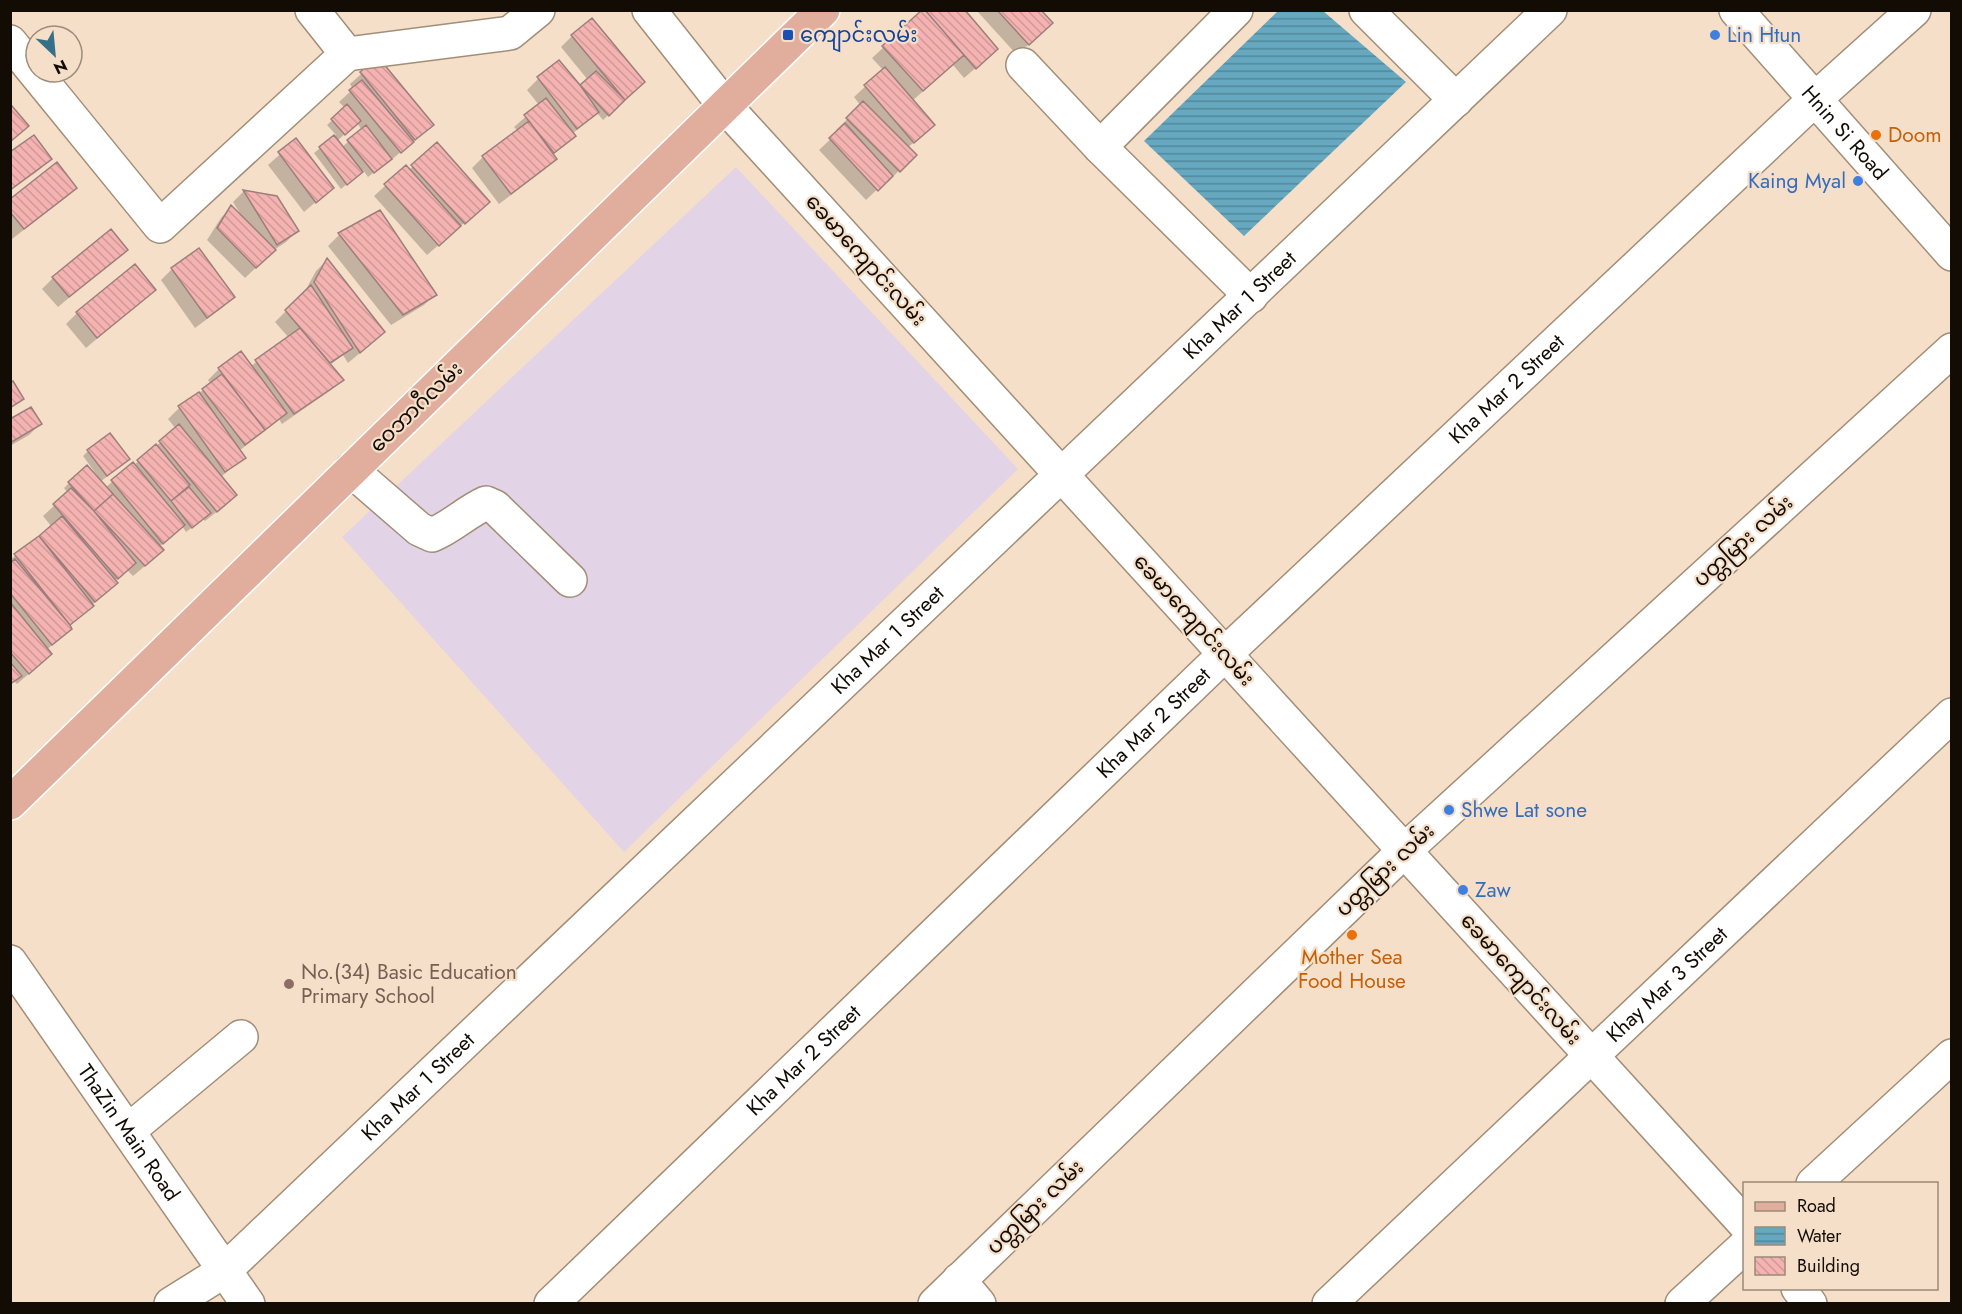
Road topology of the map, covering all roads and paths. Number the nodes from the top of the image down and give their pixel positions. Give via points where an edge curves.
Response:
1 (312, 10) edge
2 (538, 10) edge
3 (649, 10) edge
4 (823, 10) edge
5 (1236, 10) edge
6 (1366, 10) edge
7 (1550, 10) edge
8 (1736, 10) edge
9 (1914, 10) edge
10 (10, 42) edge
11 (347, 54) junction
12 (1023, 64) dead end
13 (1456, 100) junction
14 (1814, 100) junction
15 (725, 105) junction
16 (1100, 147) junction
17 (1952, 254) edge
18 (1251, 296) junction
19 (1952, 350) edge
20 (351, 470) junction
21 (1062, 475) junction
22 (570, 580) dead end
23 (1225, 654) junction
24 (1952, 715) edge
25 (10, 804) edge
26 (1404, 851) junction
27 (10, 962) edge
28 (241, 1036) dead end
29 (1592, 1056) junction
30 (1952, 1056) edge
31 (128, 1131) junction
32 (1815, 1182) edge
33 (1743, 1222) edge
34 (1743, 1248) edge
35 (224, 1270) junction
36 (1800, 1290) edge
37 (969, 1292) edge
38 (171, 1304) edge
39 (248, 1304) edge
40 (551, 1304) edge
41 (935, 1304) edge
42 (1329, 1304) edge
43 (1682, 1304) edge
44 (1810, 1304) edge

1 - 11 street
2 - 11 street via 510,33
3 - 15 street, ခေမာကျောင်းလမ်း
4 - 15 main road, ဝေဘာဂီလမ်း
5 - 16 street
6 - 13 street
7 - 13 street, Kha Mar 1 Street
8 - 14 street, Hnin Si Road
9 - 14 street, Kha Mar 2 Street
10 - 11 street via 160,226
12 - 16 street
13 - 18 street, Kha Mar 1 Street
14 - 17 street, Hnin Si Road
14 - 23 street, Kha Mar 2 Street
15 - 20 main road, ဝေဘာဂီလမ်း
15 - 21 street, ခေမာကျောင်းလမ်း
16 - 18 street
18 - 21 street, Kha Mar 1 Street
19 - 26 street, ပတ္တမြား လမ်း
20 - 22 street via 419,529 432,535 486,503 495,507
20 - 25 main road, ဝေဘာဂီလမ်း
21 - 23 street, ခေမာကျောင်းလမ်း
21 - 35 street, Kha Mar 1 Street
23 - 26 street, ခေမာကျောင်းလမ်း
23 - 40 street, Kha Mar 2 Street
24 - 29 street, Khay Mar 3 Street
26 - 29 street, ခေမာကျောင်းလမ်း
26 - 37 street, ပတ္တမြား လမ်း
27 - 31 street, ThaZin Main Road
28 - 31 street
29 - 33 street, ခေမာကျောင်းလမ်း
29 - 42 street, Khay Mar 3 Street
30 - 32 street
31 - 35 street, ThaZin Main Road
34 - 43 street
35 - 38 street, Kha Mar 1 Street
35 - 39 street, ThaZin Main Road
36 - 44 street
37 - 41 street, ပတ္တမြား လမ်း

